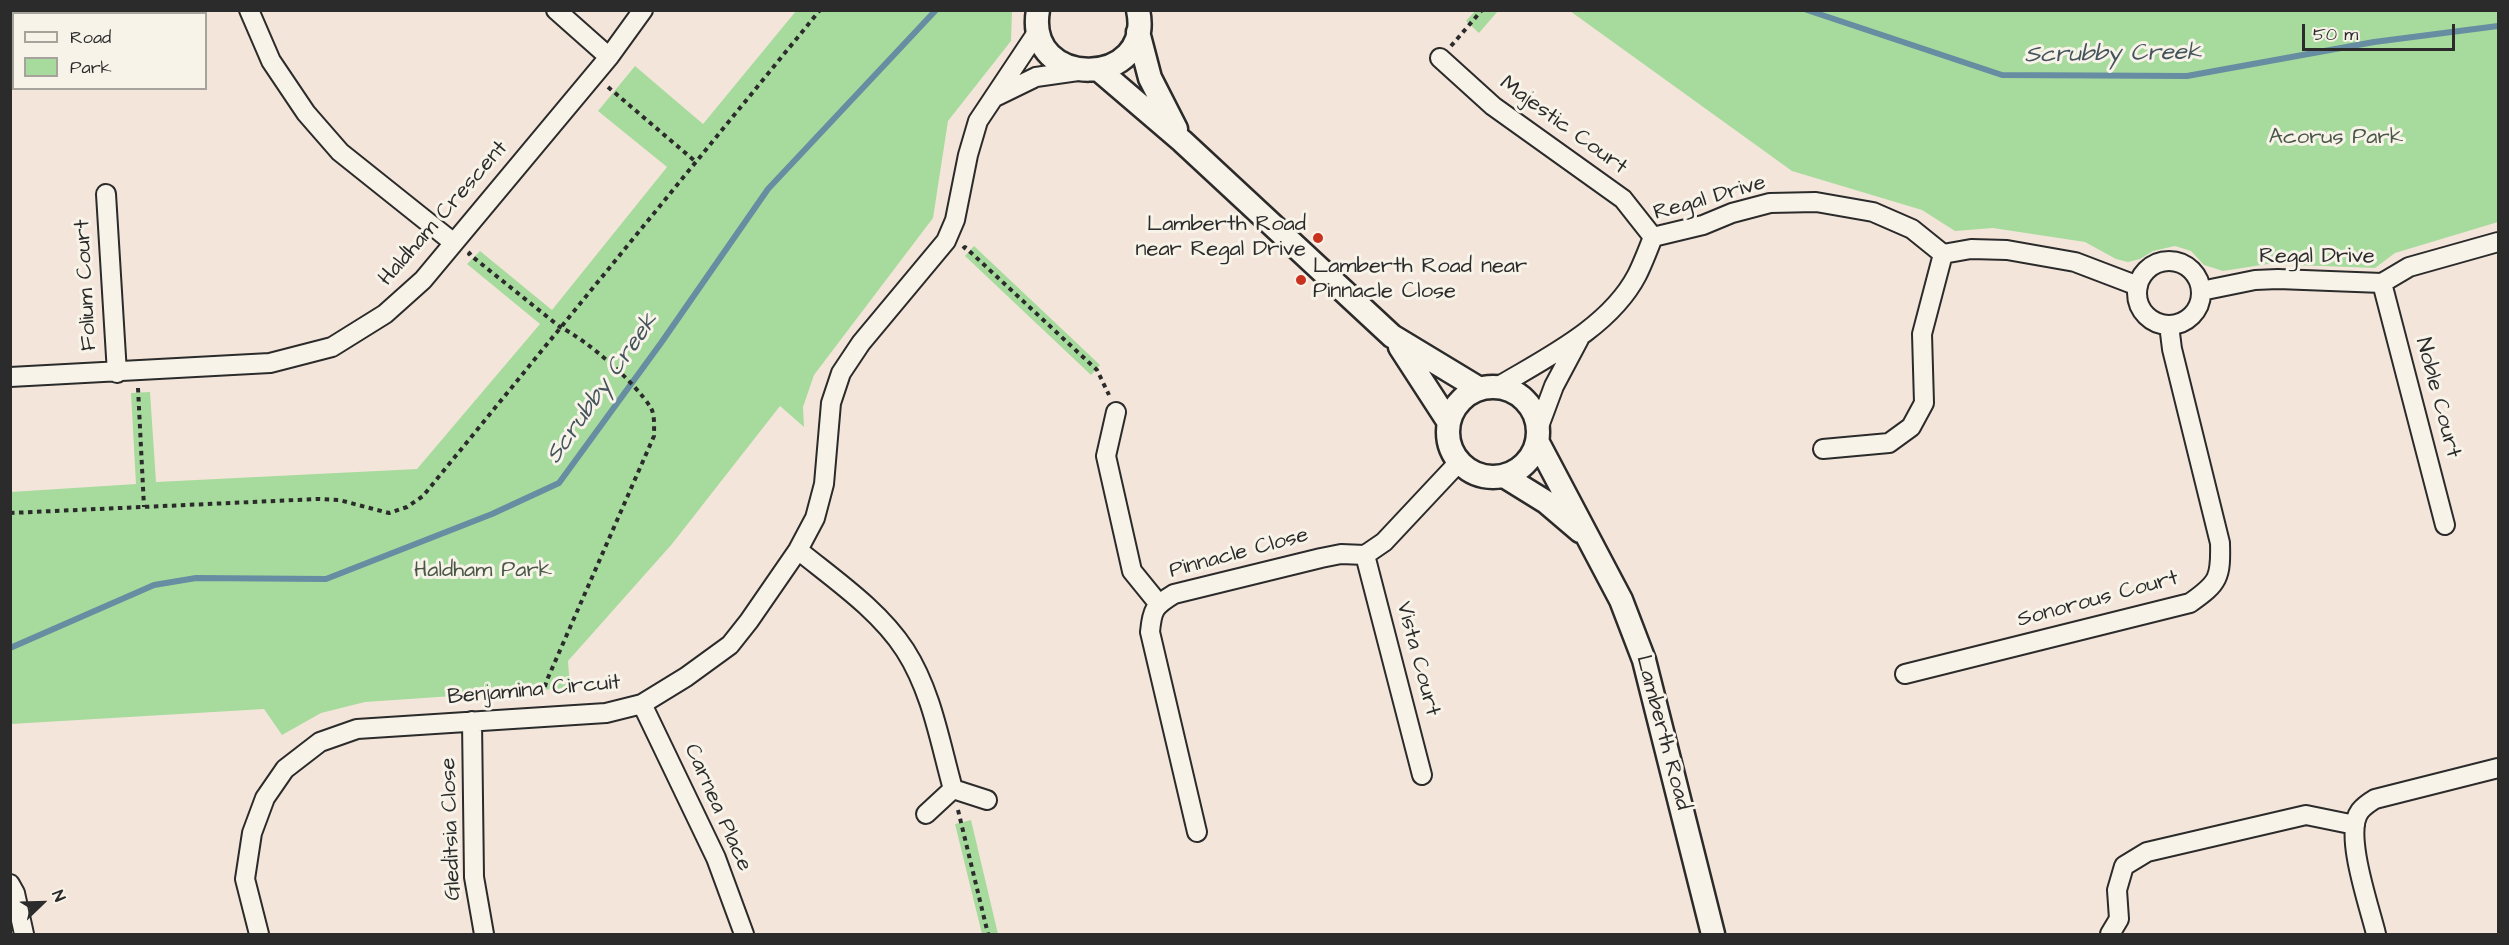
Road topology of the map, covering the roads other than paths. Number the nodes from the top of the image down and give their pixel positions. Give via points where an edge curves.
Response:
1 (249, 10) edge
2 (556, 10) edge
3 (644, 10) edge
4 (1038, 16) edge
5 (1138, 21) edge
6 (609, 57) junction
7 (1440, 58) road end
8 (1089, 70) junction
9 (995, 97) junction
10 (1182, 141) junction
11 (106, 194) dead end
12 (1653, 237) junction
13 (2499, 242) edge
14 (454, 243) junction
15 (1943, 254) junction
16 (2382, 283) junction
17 (2138, 286) junction
18 (2201, 291) junction
19 (2169, 325) junction
20 (1392, 336) junction
21 (1580, 339) junction
22 (117, 373) junction
23 (10, 377) edge
24 (1488, 387) junction
25 (1116, 412) road end
26 (1448, 422) junction
27 (1538, 435) junction
28 (1824, 449) dead end
29 (1459, 462) junction
30 (1504, 476) junction
31 (2445, 525) dead end
32 (1590, 540) junction
33 (798, 550) junction
34 (1365, 555) junction
35 (1158, 603) junction
36 (1905, 674) dead end
37 (642, 704) junction
38 (472, 722) junction
39 (2499, 768) edge
40 (1422, 775) dead end
41 (953, 789) junction
42 (987, 800) dead end
43 (926, 814) dead end
44 (2355, 825) junction
45 (1197, 832) dead end
46 (10, 884) edge
47 (24, 934) edge
48 (259, 934) edge
49 (484, 934) edge
50 (744, 934) edge
51 (1713, 934) edge
52 (2110, 934) edge
53 (2376, 934) edge

1 - 14 street via 271,62 340,153
2 - 6 street
3 - 6 street, Haldham Crescent
4 - 8 street, Lamberth Road via 1043,45 1052,57 1064,66
4 - 9 street, Benjamina Circuit
5 - 8 street, Lamberth Road via 1133,45 1124,57 1113,66
5 - 10 street, Lamberth Road via 1150,78
6 - 14 street, Haldham Crescent
7 - 12 street, Majestic Court via 1493,106 1623,199
8 - 9 street, Benjamina Circuit via 1036,77
8 - 10 street, Lamberth Road
9 - 33 street, Benjamina Circuit via 978,121 955,220 946,241 841,373 831,403 824,484 815,518
10 - 20 street, Lamberth Road
11 - 22 street, Folium Court
12 - 15 street, Regal Drive via 1770,203 1816,202 1874,212 1912,229
12 - 21 street, Regal Drive via 1636,277
13 - 16 street, Regal Drive via 2409,267
14 - 22 street, Haldham Crescent via 423,280 385,314 332,347 270,363
15 - 17 street via 1971,249 2019,252 2075,262
15 - 28 street via 1922,334 1924,403 1911,427 1889,443
16 - 18 street, Regal Drive via 2255,280
16 - 31 street, Noble Court
17 - 18 street via 2148,269 2166,261 2193,272
17 - 19 street via 2144,313
18 - 19 street via 2196,310 2180,323
19 - 36 street, Sonorous Court via 2220,543 2220,568 2211,589 2190,603
20 - 24 street, Lamberth Road
20 - 26 street, Lamberth Road
21 - 24 street, Regal Drive
21 - 27 street, Regal Drive via 1554,386
22 - 23 street, Haldham Crescent
24 - 26 street via 1465,396 1454,407
24 - 27 street, Lamberth Road via 1513,391 1526,401 1534,414
25 - 35 street via 1106,456 1132,571
26 - 29 street, Lamberth Road via 1449,443
27 - 30 street via 1526,463
27 - 32 street, Lamberth Road
29 - 30 street, Lamberth Road via 1480,475
29 - 34 street via 1384,542
30 - 32 street, Lamberth Road via 1546,502
32 - 51 street, Lamberth Road via 1621,600 1644,660
33 - 37 street, Benjamina Circuit via 730,645
33 - 41 street via 881,620 905,650 926,692
34 - 35 street, Pinnacle Close via 1321,558 1173,594
34 - 40 street, Vista Court
35 - 45 street, Pinnacle Close via 1150,632
37 - 38 street, Benjamina Circuit via 606,713
37 - 50 street, Carnea Place via 716,858
38 - 48 street, Benjamina Circuit via 357,729 320,742 285,769 264,798 252,833 245,879
38 - 49 street, Gleditsia Close via 474,877
39 - 44 street via 2375,799 2360,811
41 - 42 street
41 - 43 street
44 - 52 street via 2306,815 2147,852 2124,866 2117,890 2119,919
44 - 53 street via 2354,844
46 - 47 street

